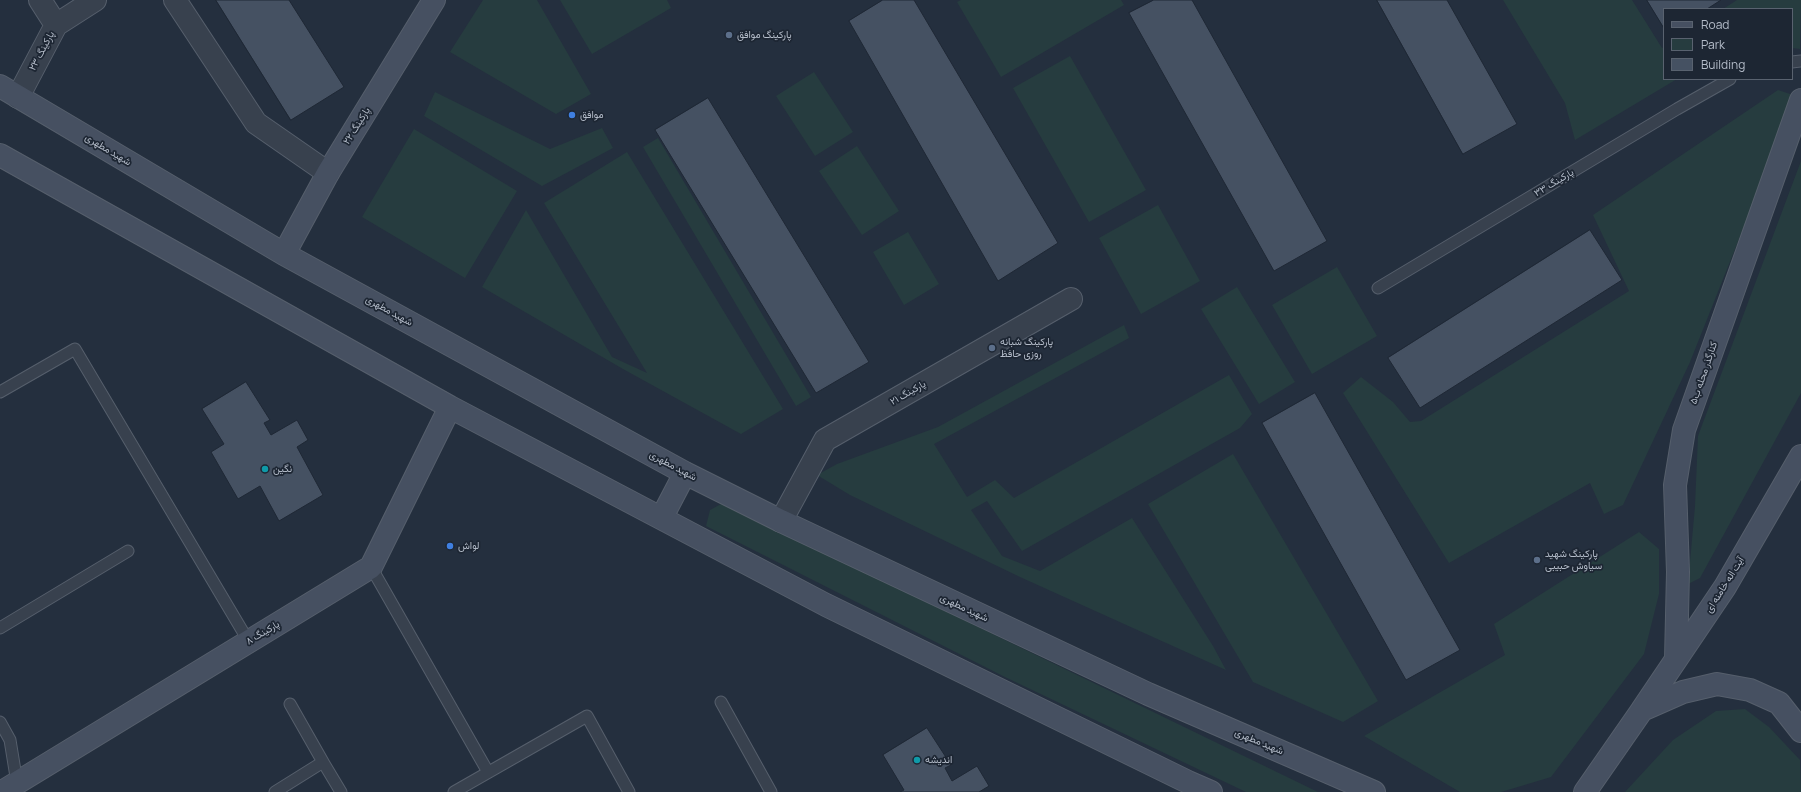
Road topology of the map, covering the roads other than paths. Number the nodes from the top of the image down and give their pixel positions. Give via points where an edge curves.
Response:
1 (40, 0) edge
2 (95, 0) edge
3 (175, 0) edge
4 (434, 0) edge
5 (56, 24) junction
6 (1728, 80) edge
7 (9, 91) edge
8 (1801, 100) edge
9 (0, 155) edge
10 (328, 173) junction
11 (284, 254) junction
12 (1378, 288) dead end
13 (1071, 299) dead end
14 (0, 392) edge
15 (450, 407) junction
16 (1801, 456) edge
17 (685, 473) junction
18 (662, 517) junction
19 (781, 521) junction
20 (128, 551) dead end
21 (371, 567) junction
22 (0, 628) edge
23 (249, 642) junction
24 (1676, 659) junction
25 (721, 702) dead end
26 (290, 704) dead end
27 (1642, 710) junction
28 (0, 722) edge
29 (1801, 730) edge
30 (323, 762) junction
31 (488, 772) junction
32 (1185, 787) edge
33 (13, 789) edge
34 (275, 792) edge
35 (341, 792) edge
36 (454, 792) edge
37 (629, 792) edge
38 (771, 792) edge
39 (1212, 792) edge
40 (1374, 792) edge
41 (1585, 792) edge

1 - 5 street
2 - 5 street, پارکینگ ۲۳
3 - 10 street via 256,123
4 - 10 main road, پارکینگ ۲۲
5 - 7 street, پارکینگ ۲۳
6 - 12 lane, پارکینگ ۳۳
7 - 11 main road, شهید مطهری
8 - 24 main road, کنارگذر محله ب۵ via 1684,430 1675,485 1678,572
9 - 15 main road
10 - 11 main road, پارکینگ ۲۲
11 - 17 main road, شهید مطهری
13 - 19 street, پارکینگ ۲۱ via 825,440
14 - 23 lane via 75,349
15 - 18 main road
15 - 21 main road
16 - 24 main road, آیت اله خامنه ای via 1725,587
17 - 18 main road
17 - 19 main road, شهید مطهری
18 - 32 main road via 826,605
19 - 40 main road, شهید مطهری via 1148,694
20 - 22 lane
21 - 23 main road, پارکینگ ۸
21 - 31 lane
23 - 33 main road, پارکینگ ۸
24 - 27 main road, آیت اله خامنه ای
25 - 38 lane
26 - 30 lane
27 - 29 main road via 1683,692 1716,684 1750,690 1779,703
27 - 41 main road, آیت اله خامنه ای
28 - 33 lane via 10,740
30 - 34 lane
30 - 35 lane
31 - 36 lane
31 - 37 lane via 587,716
32 - 39 main road

